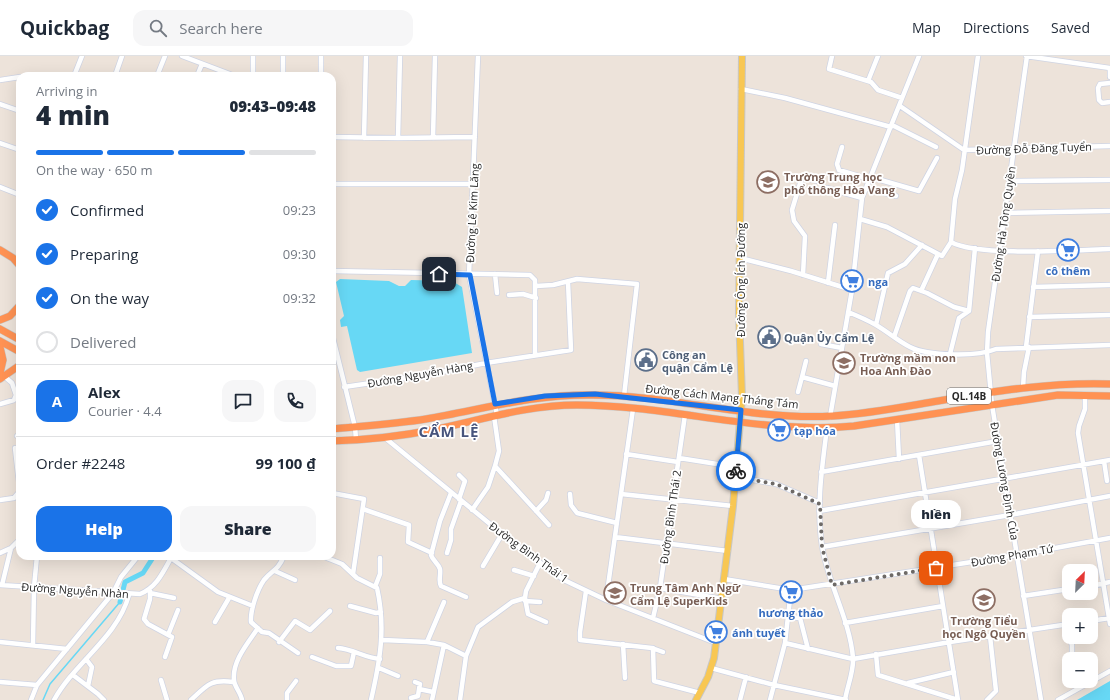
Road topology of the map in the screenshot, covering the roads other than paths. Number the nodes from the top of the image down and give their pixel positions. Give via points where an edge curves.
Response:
1 (82, 56) edge
2 (122, 56) edge
3 (165, 56) edge
4 (182, 56) edge
5 (254, 56) edge
6 (283, 56) edge
7 (321, 56) edge
8 (366, 56) edge
9 (400, 56) edge
10 (435, 56) edge
11 (478, 56) edge
12 (742, 56) edge
13 (832, 56) edge
14 (878, 56) edge
15 (919, 56) edge
16 (978, 56) edge
17 (1027, 56) edge
18 (202, 64) junction
19 (1110, 68) edge
20 (76, 72) edge
21 (116, 72) edge
22 (159, 72) edge
23 (199, 72) edge
24 (224, 72) edge
25 (253, 72) edge
26 (283, 72) edge
27 (321, 72) edge
28 (1110, 77) edge
29 (16, 78) edge
30 (0, 80) edge
31 (868, 81) junction
32 (1110, 83) edge
33 (741, 89) junction
34 (902, 98) junction
35 (1110, 102) edge
36 (0, 104) edge
37 (900, 106) junction
38 (16, 110) edge
39 (892, 126) junction
40 (336, 137) edge
41 (475, 137) junction
42 (364, 138) junction
43 (398, 138) junction
44 (433, 138) junction
45 (0, 142) edge
46 (1110, 146) edge
47 (842, 147) dead end
48 (16, 148) edge
49 (936, 148) dead end
50 (1013, 148) junction
51 (964, 150) junction
52 (937, 158) dead end
53 (870, 178) junction
54 (1110, 180) edge
55 (818, 181) dead end
56 (1010, 181) junction
57 (336, 184) edge
58 (474, 184) junction
59 (0, 187) edge
60 (827, 188) dead end
61 (866, 188) junction
62 (16, 193) edge
63 (896, 196) dead end
64 (862, 198) junction
65 (1110, 211) edge
66 (1006, 212) junction
67 (860, 219) junction
68 (835, 225) dead end
69 (951, 242) junction
70 (922, 245) junction
71 (975, 248) junction
72 (1110, 249) edge
73 (0, 250) edge
74 (1000, 250) junction
75 (1038, 251) junction
76 (938, 254) junction
77 (740, 258) junction
78 (16, 261) edge
79 (336, 271) edge
80 (495, 274) junction
81 (803, 274) junction
82 (470, 275) junction
83 (568, 282) junction
84 (828, 282) junction
85 (1110, 285) edge
86 (536, 286) junction
87 (1033, 287) junction
88 (852, 290) junction
89 (921, 290) junction
90 (497, 293) dead end
91 (509, 295) dead end
92 (536, 298) junction
93 (16, 309) edge
94 (969, 311) junction
95 (848, 312) junction
96 (1110, 315) edge
97 (1029, 317) junction
98 (0, 320) edge
99 (876, 325) junction
100 (0, 329) edge
101 (894, 337) junction
102 (16, 338) edge
103 (0, 341) edge
104 (821, 344) dead end
105 (1110, 345) edge
106 (0, 347) edge
107 (1028, 347) junction
108 (842, 348) junction
109 (16, 350) edge
110 (336, 352) edge
111 (987, 353) junction
112 (950, 354) junction
113 (535, 355) junction
114 (806, 361) dead end
115 (486, 363) junction
116 (16, 368) edge
117 (1, 376) edge
118 (802, 377) junction
119 (1110, 384) edge
120 (835, 386) junction
121 (344, 387) junction
122 (1023, 388) junction
123 (798, 392) dead end
124 (990, 393) junction
125 (1085, 395) junction
126 (624, 396) junction
127 (1110, 396) edge
128 (0, 404) edge
129 (495, 404) junction
130 (992, 405) junction
131 (633, 409) junction
132 (741, 410) junction
133 (685, 415) junction
134 (496, 416) junction
135 (830, 416) junction
136 (897, 419) junction
137 (740, 422) junction
138 (355, 427) junction
139 (827, 428) junction
140 (336, 429) edge
141 (384, 437) junction
142 (356, 439) junction
143 (998, 441) junction
144 (336, 442) edge
145 (15, 448) dead end
146 (626, 454) junction
147 (918, 455) junction
148 (16, 457) edge
149 (899, 459) junction
150 (678, 460) junction
151 (1110, 460) edge
152 (1104, 461) junction
153 (1083, 465) junction
154 (495, 466) junction
155 (736, 467) junction
156 (821, 472) junction
157 (459, 476) dead end
158 (736, 477) junction
159 (1004, 478) junction
160 (1107, 481) dead end
161 (451, 493) junction
162 (548, 493) dead end
163 (925, 493) junction
164 (336, 494) edge
165 (570, 494) dead end
166 (621, 494) junction
167 (16, 496) edge
168 (1110, 496) edge
169 (1089, 499) junction
170 (0, 500) edge
171 (460, 500) junction
172 (672, 500) junction
173 (820, 504) junction
174 (733, 506) junction
175 (363, 509) junction
176 (472, 510) junction
177 (536, 511) junction
178 (819, 511) junction
179 (1010, 515) junction
180 (617, 522) junction
181 (549, 525) dead end
182 (930, 528) junction
183 (502, 534) junction
184 (615, 537) junction
185 (1110, 538) edge
186 (1096, 540) junction
187 (16, 543) edge
188 (666, 543) junction
189 (822, 547) junction
190 (11, 548) junction
191 (728, 551) junction
192 (0, 553) edge
193 (432, 553) junction
194 (447, 553) dead end
195 (1017, 555) junction
196 (380, 558) dead end
197 (37, 560) edge
198 (135, 560) edge
199 (169, 560) edge
200 (175, 560) edge
201 (282, 560) edge
202 (332, 560) edge
203 (540, 563) junction
204 (483, 566) dead end
205 (936, 568) junction
206 (514, 570) dead end
207 (275, 571) junction
208 (353, 574) junction
209 (534, 576) junction
210 (296, 580) dead end
211 (724, 580) junction
212 (1110, 582) edge
213 (1103, 584) junction
214 (1, 585) edge
215 (832, 585) junction
216 (1098, 585) edge
217 (34, 587) junction
218 (376, 588) junction
219 (660, 588) junction
220 (791, 590) junction
221 (1062, 590) edge
222 (586, 591) junction
223 (150, 592) junction
224 (114, 594) junction
225 (128, 594) junction
226 (1024, 596) junction
227 (466, 597) dead end
228 (174, 598) dead end
229 (229, 598) junction
230 (722, 599) junction
231 (525, 600) junction
232 (606, 600) junction
233 (444, 602) dead end
234 (540, 602) dead end
235 (253, 606) junction
236 (350, 606) dead end
237 (943, 606) junction
238 (178, 610) dead end
239 (330, 611) dead end
240 (381, 612) junction
241 (788, 617) junction
242 (653, 618) junction
243 (1109, 618) edge
244 (1098, 620) edge
245 (216, 622) dead end
246 (546, 622) dead end
247 (845, 623) junction
248 (1110, 624) edge
249 (1062, 625) edge
250 (258, 628) junction
251 (1029, 630) junction
252 (170, 636) junction
253 (990, 636) junction
254 (383, 640) junction
255 (0, 642) edge
256 (279, 642) junction
257 (427, 642) junction
258 (950, 642) junction
259 (716, 643) junction
260 (785, 643) junction
261 (623, 644) junction
262 (33, 645) junction
263 (444, 645) junction
264 (338, 648) dead end
265 (653, 648) junction
266 (67, 649) junction
267 (808, 649) junction
268 (354, 652) junction
269 (663, 652) dead end
270 (298, 653) dead end
271 (876, 654) junction
272 (466, 656) junction
273 (165, 657) dead end
274 (312, 657) dead end
275 (380, 659) junction
276 (853, 659) junction
277 (86, 660) junction
278 (379, 668) junction
279 (711, 668) junction
280 (1110, 671) edge
281 (954, 672) junction
282 (73, 675) junction
283 (398, 676) dead end
284 (746, 677) junction
285 (625, 678) dead end
286 (161, 680) dead end
287 (296, 680) dead end
288 (0, 682) edge
289 (234, 682) junction
290 (415, 682) dead end
291 (906, 683) junction
292 (37, 685) junction
293 (774, 685) junction
294 (88, 686) junction
295 (420, 689) junction
296 (433, 692) junction
297 (700, 694) junction
298 (411, 698) dead end
299 (31, 700) edge
300 (54, 700) edge
301 (104, 700) edge
302 (167, 700) edge
303 (192, 700) edge
304 (242, 700) edge
305 (287, 700) edge
306 (371, 700) edge
307 (432, 700) edge
308 (460, 700) edge
309 (696, 700) edge
310 (740, 700) edge
311 (770, 700) edge
312 (845, 700) edge
313 (958, 700) edge
314 (987, 700) edge
315 (1041, 700) edge
316 (1058, 700) edge

1 - 20 street
2 - 21 street
3 - 22 street
4 - 18 street
5 - 25 street
6 - 26 street
7 - 27 street
8 - 42 street
9 - 43 street
10 - 44 street
11 - 41 street, Đường Lê Kim Lăng
12 - 33 main road, Đường Ông Ích Đường
13 - 31 street via 829,69
14 - 31 street
15 - 34 street
16 - 51 street
17 - 19 street
17 - 50 street, Đường Hà Tông Quyền
18 - 23 street
18 - 24 street
19 - 28 street
29 - 30 street
31 - 34 street via 878,90
32 - 35 street via 1100,84 1098,88 1098,100
33 - 39 street
33 - 77 main road, Đường Ông Ích Đường
34 - 37 street
36 - 38 street
37 - 39 street
37 - 51 street, Đường Đỗ Đăng Tuyển
39 - 49 street
39 - 53 street
40 - 42 street
41 - 44 street
41 - 58 street, Đường Lê Kim Lăng
42 - 43 street
43 - 44 street
45 - 48 street
46 - 50 street, Đường Đỗ Đăng Tuyển
47 - 53 street via 837,167 842,171
50 - 51 street, Đường Đỗ Đăng Tuyển
50 - 56 street, Đường Hà Tông Quyền
51 - 69 street via 955,199
52 - 53 street via 919,191
53 - 61 street
54 - 56 street
55 - 81 street via 802,176 792,210 794,221 805,236
56 - 66 street, Đường Hà Tông Quyền
57 - 58 street
58 - 82 street, Đường Lê Kim Lăng
59 - 62 street
60 - 64 street
61 - 63 street
61 - 64 street
64 - 67 street
65 - 66 street
66 - 74 street, Đường Hà Tông Quyền
67 - 70 street via 887,227
67 - 88 street
68 - 84 street
69 - 71 street via 958,246
69 - 76 street via 942,256
70 - 76 street
70 - 99 street via 905,264 888,272
71 - 74 street
71 - 94 street
72 - 75 street
73 - 78 highway
74 - 75 street
74 - 111 street, Đường Hà Tông Quyền
75 - 87 street
76 - 89 street
77 - 81 street
77 - 132 main road, Đường Ông Ích Đường
79 - 82 street
80 - 82 street
80 - 86 street via 530,275 536,280
80 - 90 street
81 - 84 street
82 - 115 street, Đường Lê Kim Lăng
83 - 86 street
83 - 113 street, Đường Nguyễn Hàng via 571,350
83 - 126 street via 577,279 638,285
84 - 88 street
85 - 87 street
86 - 92 street
87 - 97 street
88 - 95 street
89 - 94 street via 945,303
89 - 101 street via 911,289
91 - 92 street via 523,294
92 - 113 street
93 - 98 highway via 10,316
94 - 112 street via 959,318
95 - 99 street
95 - 108 street
96 - 97 street
97 - 107 street
99 - 101 street
100 - 102 highway
101 - 112 street via 911,348
103 - 109 highway
104 - 108 street
105 - 107 street
106 - 117 highway via 3,360
107 - 111 street via 996,349
107 - 122 street
108 - 120 street
110 - 121 street
111 - 112 street
111 - 124 street, Đường Hà Tông Quyền
113 - 115 street, Đường Nguyễn Hàng
114 - 118 street
115 - 121 street, Đường Nguyễn Hàng
115 - 129 street, Đường Lê Kim Lăng
116 - 117 highway
117 - 128 street via 12,383 16,395 14,400
118 - 120 street
118 - 123 street
119 - 122 highway, Đường Cách Mạng Tháng Tám / QL.14B via 1066,384
120 - 135 street
121 - 138 street
122 - 124 highway, Đường Cách Mạng Tháng Tám / QL.14B
124 - 130 street, Đường Lương Định Của
124 - 135 highway, Đường Cách Mạng Tháng Tám / QL.14B via 896,409
125 - 127 highway, Đường Cách Mạng Tháng Tám / QL.14B
125 - 130 highway, Đường Cách Mạng Tháng Tám / QL.14B
125 - 153 street via 1085,409 1078,433
126 - 129 highway, Đường Cách Mạng Tháng Tám / QL.14B via 560,395
126 - 132 highway, Đường Cách Mạng Tháng Tám / QL.14B
129 - 134 street, Đường Lê Kim Lăng
129 - 138 highway, Đường Cách Mạng Tháng Tám / QL.14B via 427,418
130 - 136 highway, Đường Cách Mạng Tháng Tám / QL.14B
130 - 143 street, Đường Lương Định Của
131 - 133 highway, Đường Cách Mạng Tháng Tám / QL.14B
131 - 134 highway, Đường Cách Mạng Tháng Tám / QL.14B via 610,406 563,406
131 - 146 street
132 - 135 highway, Đường Cách Mạng Tháng Tám / QL.14B via 801,417
132 - 137 main road, Đường Ông Ích Đường
133 - 137 highway, Đường Cách Mạng Tháng Tám / QL.14B
133 - 150 street, Đường Bình Thái 2
134 - 141 highway, Đường Cách Mạng Tháng Tám / QL.14B
134 - 154 street, Đường Lê Kim Lăng via 499,451
136 - 139 highway, Đường Cách Mạng Tháng Tám / QL.14B
136 - 149 street
137 - 139 highway, Đường Cách Mạng Tháng Tám / QL.14B
137 - 155 main road, Đường Ông Ích Đường
138 - 140 highway, Đường Cách Mạng Tháng Tám / QL.14B
138 - 142 street
139 - 156 street
141 - 142 highway, Đường Cách Mạng Tháng Tám / QL.14B
141 - 161 street, Đường Bình Thái 1
142 - 144 highway, Đường Cách Mạng Tháng Tám / QL.14B
143 - 147 street
143 - 159 street, Đường Lương Định Của
145 - 148 street
146 - 150 street
146 - 166 street
147 - 149 street
147 - 163 street
149 - 156 street
150 - 155 street
150 - 172 street, Đường Bình Thái 2
151 - 152 street
152 - 153 street
152 - 160 street
153 - 159 street
153 - 169 street
154 - 176 street, Đường Lê Kim Lăng via 488,487
154 - 177 street
155 - 158 main road, Đường Ông Ích Đường
156 - 173 street
157 - 171 street via 465,481
158 - 173 street via 776,484
158 - 174 main road, Đường Ông Ích Đường
159 - 163 street
159 - 179 street, Đường Lương Định Của
161 - 171 street, Đường Bình Thái 1
161 - 193 street via 440,521
162 - 177 street via 547,500
163 - 178 street
163 - 182 street
164 - 175 street via 364,499
165 - 180 street via 571,504 577,513
166 - 172 street
166 - 180 street
167 - 170 street
168 - 169 street
169 - 179 street
169 - 186 street
171 - 176 street, Đường Bình Thái 1
171 - 194 street
172 - 174 street
172 - 188 street, Đường Bình Thái 2
173 - 178 street
174 - 191 main road, Đường Ông Ích Đường
175 - 193 street via 409,525 409,543
175 - 208 street
176 - 183 street, Đường Bình Thái 1
177 - 181 street
178 - 189 street
179 - 182 street
179 - 195 street, Đường Lương Định Của
180 - 184 street
182 - 189 street
182 - 205 street
183 - 203 street, Đường Bình Thái 1
183 - 204 street
184 - 188 street
184 - 232 street
185 - 186 street, Đường Phạm Tứ
186 - 195 street, Đường Phạm Tứ
186 - 213 street
187 - 190 street
188 - 191 street
188 - 219 street, Đường Bình Thái 2
189 - 215 street
190 - 192 street
190 - 214 street
191 - 211 main road, Đường Ông Ích Đường
193 - 227 street via 431,558 437,563 440,571 440,585
195 - 205 street, Đường Phạm Tứ
195 - 226 street, Đường Lương Định Của
196 - 218 street via 380,574
197 - 217 street
198 - 224 street via 121,577
199 - 223 street
200 - 229 street
201 - 207 street
202 - 208 street via 342,564
203 - 209 street
203 - 222 street, Đường Bình Thái 1 via 564,580
205 - 215 street, Đường Phạm Tứ
205 - 237 street
206 - 209 street
207 - 210 street
207 - 235 street via 264,580
208 - 218 street
209 - 231 street via 526,591
211 - 220 street, Đường Phạm Tứ
211 - 230 main road, Đường Ông Ích Đường
212 - 213 street
213 - 216 street
213 - 243 street
214 - 217 street, Đường Nguyễn Nhàn
215 - 220 street, Đường Phạm Tứ
215 - 247 street
217 - 224 street, Đường Nguyễn Nhàn
217 - 262 street
218 - 240 street
219 - 230 street
219 - 242 street, Đường Bình Thái 2
220 - 241 street
221 - 226 street
222 - 232 street, Đường Bình Thái 1
222 - 261 street via 580,640
223 - 225 street, Đường Nguyễn Nhàn
223 - 228 street
223 - 252 street via 144,619
224 - 225 street, Đường Nguyễn Nhàn
224 - 266 street
225 - 277 street via 127,604 110,633
226 - 251 street, Đường Lương Định Của
229 - 235 street
229 - 245 street
230 - 259 main road, Đường Ông Ích Đường
231 - 234 street
231 - 246 street via 528,614
231 - 272 street via 512,602 480,624
232 - 242 street, Đường Bình Thái 1
233 - 257 street
235 - 250 street via 251,622
236 - 240 street
237 - 247 street
237 - 258 street
238 - 252 street
239 - 256 street via 310,630 295,621
240 - 254 street
241 - 260 street
241 - 267 street via 800,618
242 - 259 street, Đường Bình Thái 1
243 - 244 street
243 - 248 street
247 - 276 street
249 - 251 street
250 - 256 street
250 - 289 street via 240,655
251 - 253 street
251 - 315 street, Đường Lương Định Của
252 - 273 street
253 - 258 street
253 - 314 street via 996,691
254 - 257 street
254 - 275 street
255 - 262 street
256 - 270 street
257 - 263 street
258 - 271 street
258 - 281 street
259 - 279 main road, Đường Ông Ích Đường
260 - 267 street
260 - 293 street
261 - 265 street
261 - 285 street
262 - 266 street
263 - 272 street
263 - 296 street via 438,680
264 - 268 street
265 - 269 street
265 - 297 street via 655,682
266 - 292 street
267 - 276 street
268 - 274 street via 351,666 336,666
268 - 275 street
271 - 276 street
271 - 291 street via 878,675
272 - 308 street
275 - 278 street
276 - 312 street
277 - 282 street
277 - 294 street via 92,667
278 - 283 street
278 - 306 street
279 - 284 street
279 - 297 main road, Đường Ông Ích Đường
280 - 316 street
281 - 291 street
281 - 313 street
282 - 294 street
282 - 300 street
284 - 293 street
284 - 310 street
286 - 302 street
287 - 305 street via 287,694
288 - 292 street
289 - 303 street via 216,680
289 - 304 street
290 - 295 street via 420,684
291 - 313 street
292 - 299 street
293 - 311 street
293 - 312 street
294 - 301 street
295 - 296 street
295 - 298 street via 418,696
296 - 307 street
297 - 309 main road, Đường Ông Ích Đường

